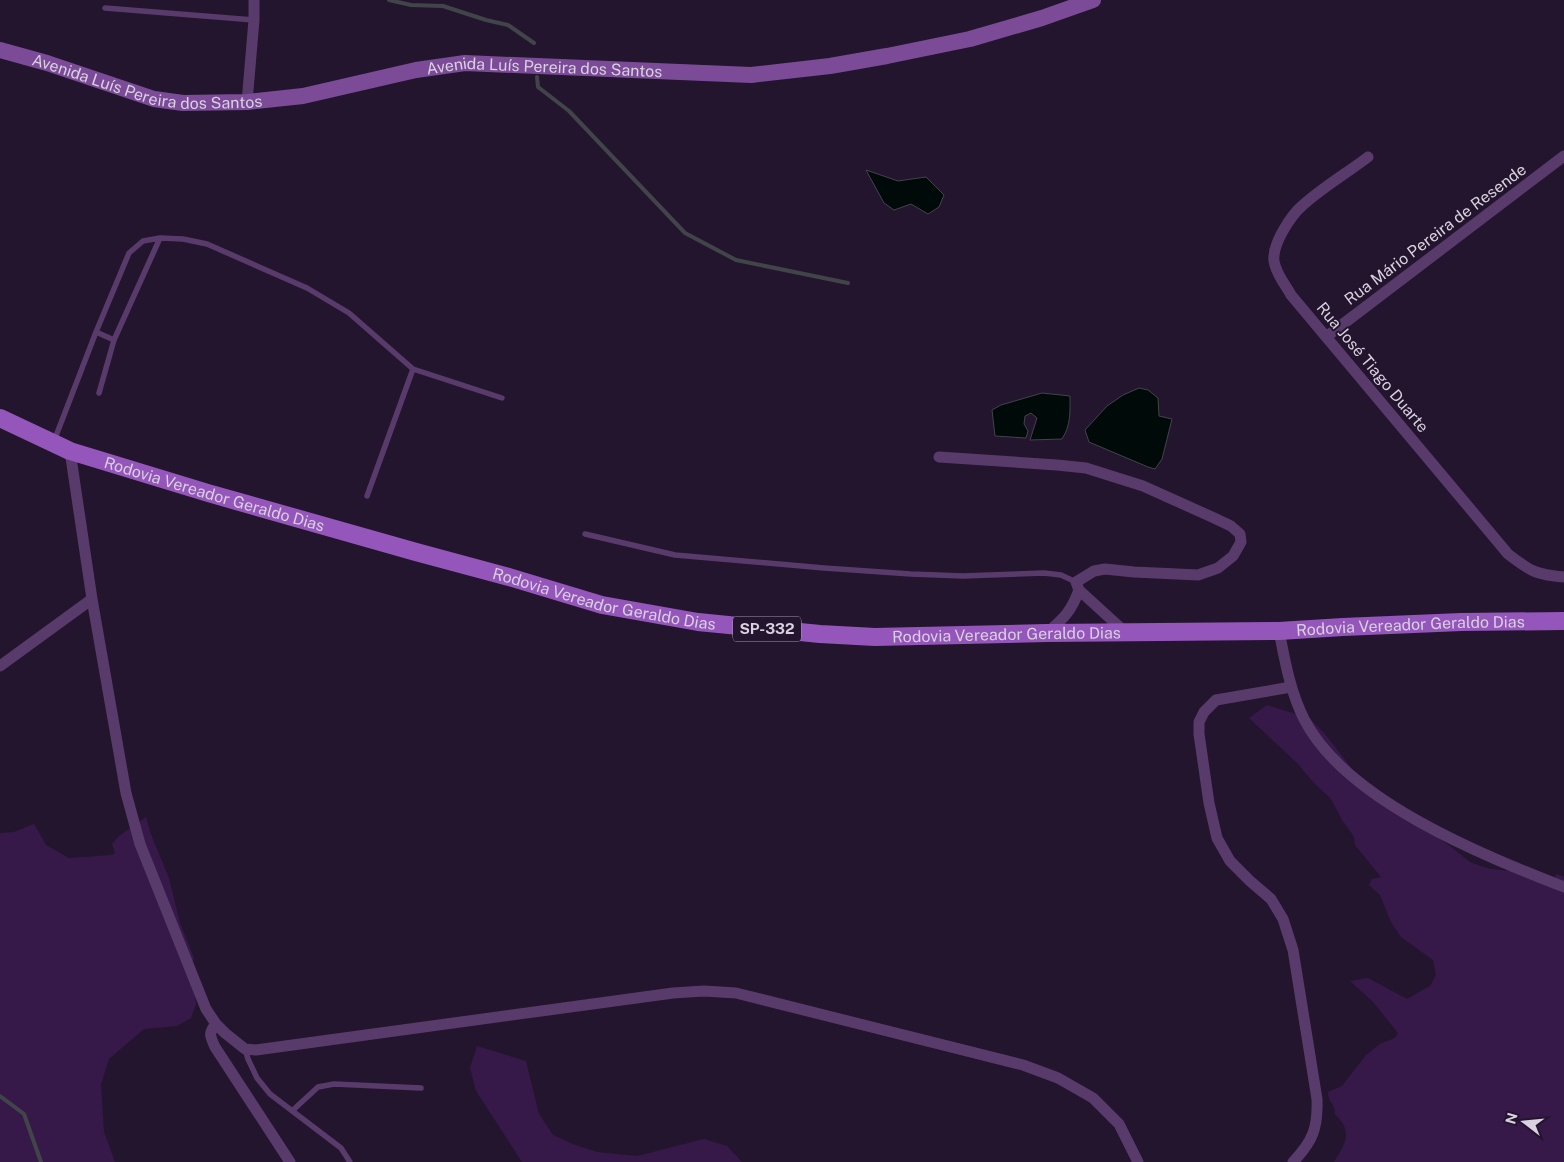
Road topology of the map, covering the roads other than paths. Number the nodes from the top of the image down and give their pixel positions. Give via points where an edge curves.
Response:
1 (254, 0) edge
2 (1092, 0) edge
3 (104, 8) dead end
4 (254, 20) junction
5 (0, 50) edge
6 (247, 102) junction
7 (1564, 156) edge
8 (1368, 157) dead end
9 (160, 238) junction
10 (96, 332) junction
11 (1326, 337) junction
12 (114, 340) junction
13 (413, 369) junction
14 (99, 393) dead end
15 (502, 398) dead end
16 (0, 418) edge
17 (53, 443) junction
18 (70, 451) junction
19 (939, 457) dead end
20 (367, 496) dead end
21 (585, 534) dead end
22 (1564, 577) edge
23 (1077, 586) junction
24 (92, 599) junction
25 (1564, 621) edge
26 (1279, 631) junction
27 (1125, 632) junction
28 (1047, 633) junction
29 (0, 666) edge
30 (1291, 687) junction
31 (1564, 887) edge
32 (216, 1024) junction
33 (245, 1049) junction
34 (421, 1088) dead end
35 (292, 1111) junction
36 (290, 1162) edge
37 (350, 1162) edge
38 (1138, 1162) edge
39 (1293, 1162) edge

1 - 4 street
2 - 6 street, Avenida Luís Pereira dos Santos via 970,39 830,66 751,75 464,62 303,96
3 - 4 lane
4 - 6 street
5 - 6 street, Avenida Luís Pereira dos Santos via 154,99 183,103
7 - 11 street, Rua Mário Pereira de Resende
8 - 11 street, Rua José Tiago Duarte via 1302,206 1275,246 1278,274
9 - 10 lane via 143,241 129,252
9 - 12 lane
9 - 13 lane via 207,244 307,288 349,313
10 - 12 lane
10 - 17 lane
11 - 22 street, Rua José Tiago Duarte via 1508,554 1528,570
12 - 14 lane
13 - 15 lane
13 - 20 lane
16 - 17 main road, Rodovia Vereador Geraldo Dias / SP-332
17 - 18 main road, Rodovia Vereador Geraldo Dias / SP-332
18 - 24 street
18 - 28 main road, Rodovia Vereador Geraldo Dias / SP-332 via 602,605 698,622 820,634 875,637
19 - 23 street via 1086,468 1143,486 1231,526 1242,538 1233,556 1218,568 1198,575 1105,569 1094,571
21 - 23 lane via 675,556 911,574 1044,573 1061,575
23 - 27 street
23 - 28 street via 1075,602 1068,615
24 - 29 street
24 - 32 street via 126,793 140,844 206,1008
25 - 26 main road, Rodovia Vereador Geraldo Dias / SP-332 via 1402,624
26 - 27 main road, Rodovia Vereador Geraldo Dias / SP-332
26 - 30 street
27 - 28 main road, Rodovia Vereador Geraldo Dias / SP-332
30 - 31 street via 1317,740 1332,758 1372,793 1488,856
30 - 39 street via 1216,700 1198,722 1217,838 1230,861 1271,899 1284,919 1293,950 1317,1099 1314,1134
32 - 33 street
32 - 36 street via 210,1030 216,1047
33 - 35 lane via 257,1078 270,1094
33 - 38 street via 674,993 736,993 1014,1063 1058,1078 1092,1098 1120,1124
34 - 35 lane via 334,1084 318,1087
35 - 37 lane via 341,1148

